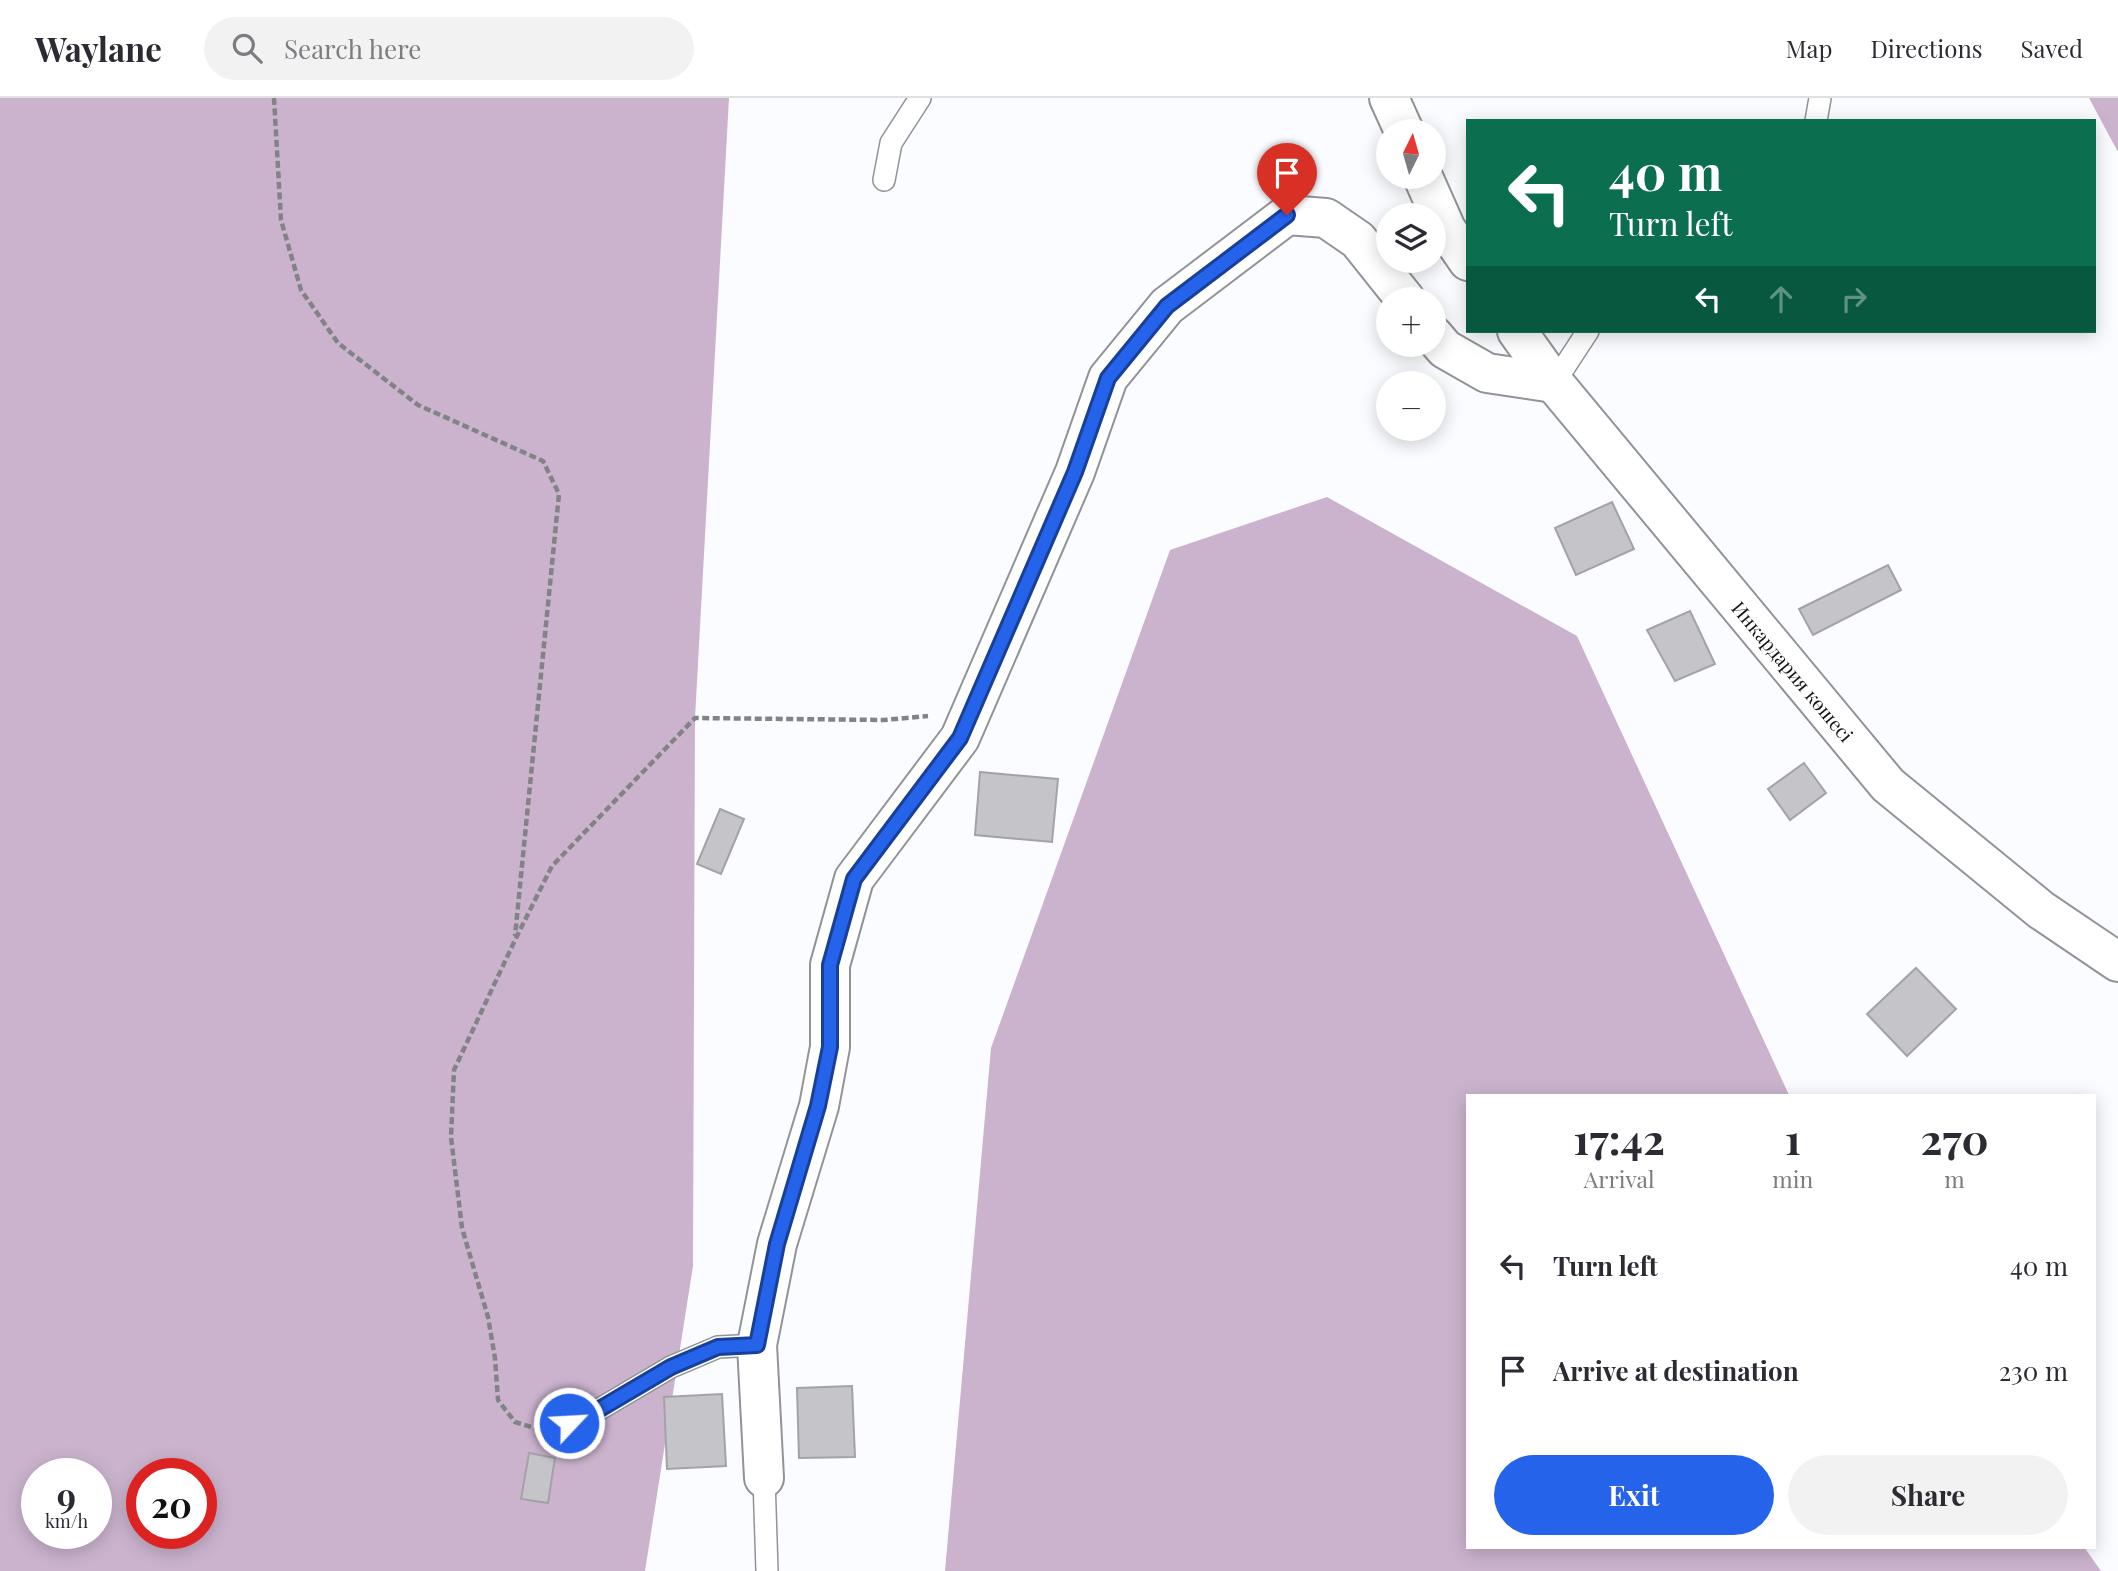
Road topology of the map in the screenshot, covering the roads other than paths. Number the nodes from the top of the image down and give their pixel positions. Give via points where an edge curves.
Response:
1 (919, 98) edge
2 (1389, 98) edge
3 (1820, 98) edge
4 (1399, 119) edge
5 (1816, 119) edge
6 (884, 180) dead end
7 (1428, 189) edge
8 (1466, 258) edge
9 (1395, 287) edge
10 (1518, 333) edge
11 (1587, 333) edge
12 (1446, 350) edge
13 (1554, 383) junction
14 (2118, 962) edge
15 (757, 1345) junction
16 (569, 1423) road end
17 (764, 1478) joint
18 (767, 1571) edge

1 - 6 lane via 891,143
2 - 4 street
3 - 5 lane
7 - 8 street via 1446,229
9 - 15 street via 1358,240 1326,218 1287,215 1167,306 1108,378 1075,472 960,738 854,879 830,965 830,1047 818,1106 777,1244
10 - 13 street, Инкардария көшесі
11 - 13 lane
12 - 13 street via 1487,373
13 - 14 street, Инкардария көшесі via 1888,785 2041,909
15 - 16 lane via 718,1347 671,1367
15 - 17 street
17 - 18 lane

